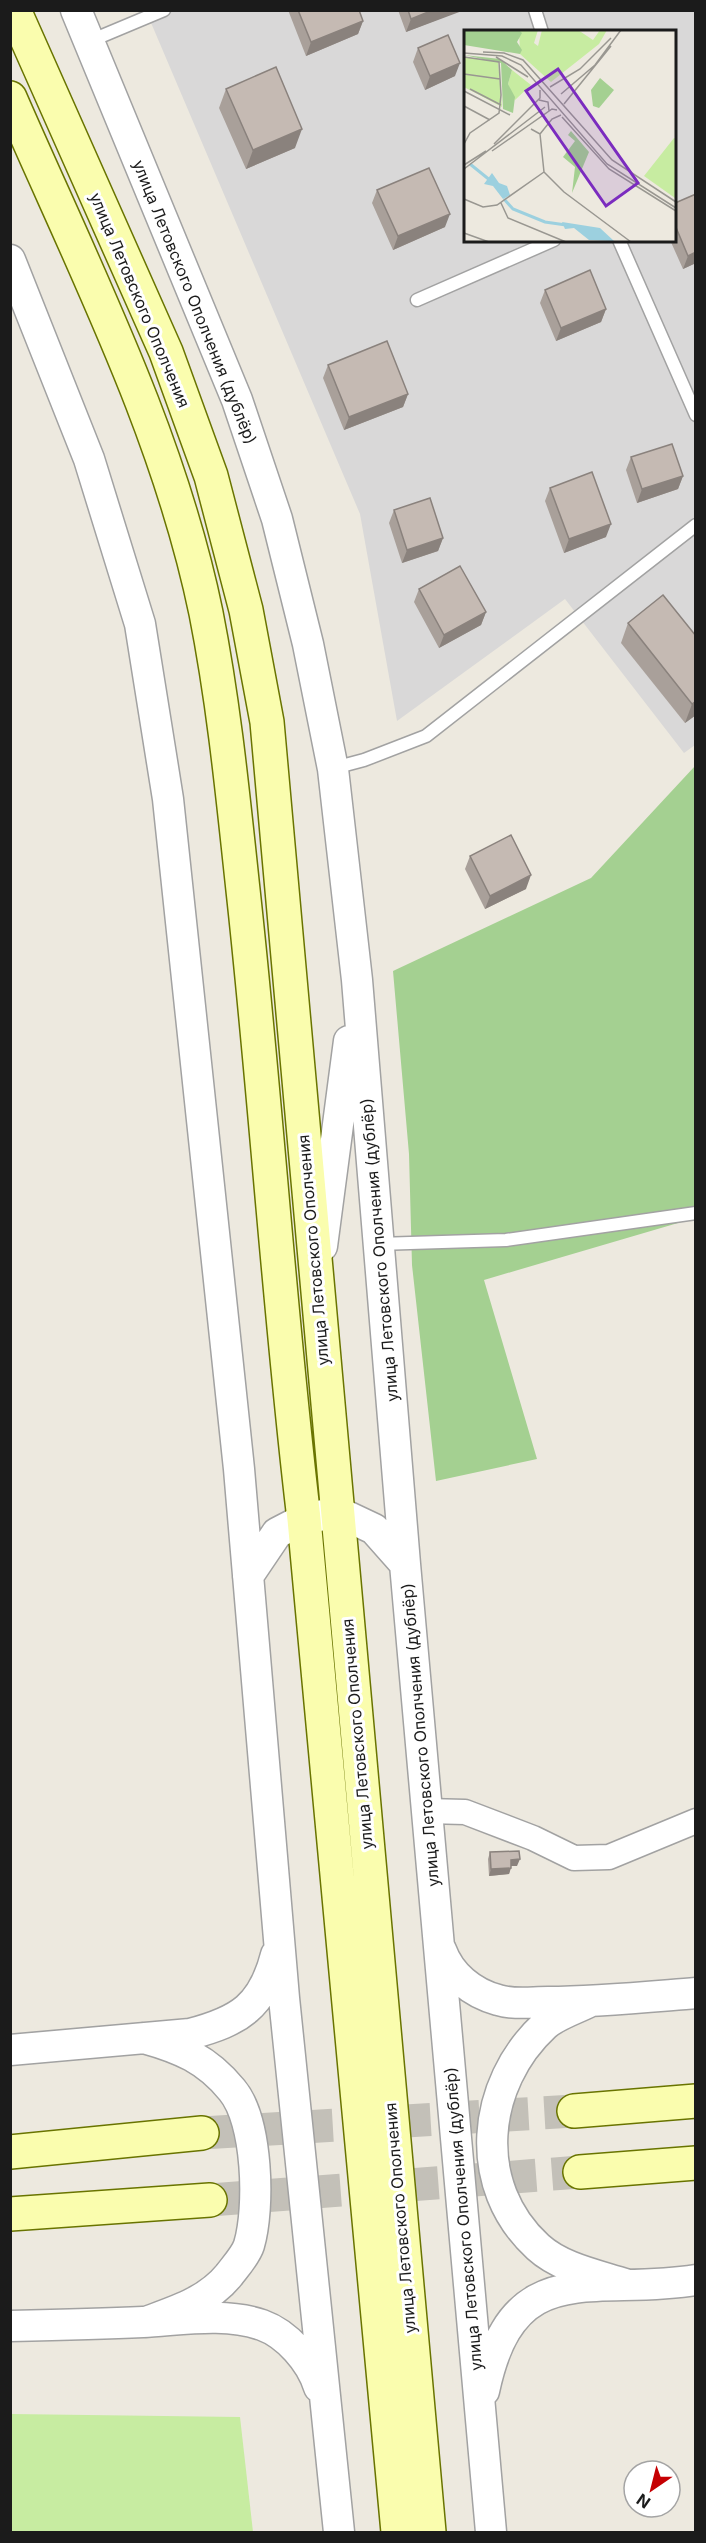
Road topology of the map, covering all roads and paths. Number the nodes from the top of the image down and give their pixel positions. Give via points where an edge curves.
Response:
1 (14, 10) edge
2 (76, 10) edge
3 (164, 10) edge
4 (535, 10) edge
5 (541, 30) edge
6 (88, 42) junction
7 (10, 98) edge
8 (549, 242) edge
9 (620, 242) edge
10 (10, 260) edge
11 (417, 300) dead end
12 (696, 415) edge
13 (696, 525) edge
14 (333, 769) junction
15 (357, 980) junction
16 (696, 1213) edge
17 (378, 1244) junction
18 (316, 1288) junction
19 (338, 1512) junction
20 (304, 1519) junction
21 (405, 1564) junction
22 (248, 1576) junction
23 (427, 1811) junction
24 (696, 1821) edge
25 (279, 1940) junction
26 (439, 1945) junction
27 (696, 1993) edge
28 (589, 2002) junction
29 (144, 2038) junction
30 (10, 2050) edge
31 (696, 2101) edge
32 (574, 2111) tunnel mouth
33 (202, 2133) tunnel mouth
34 (10, 2152) edge
35 (696, 2163) edge
36 (580, 2172) tunnel mouth
37 (210, 2200) tunnel mouth
38 (10, 2214) edge
39 (696, 2280) edge
40 (625, 2284) junction
41 (146, 2322) junction
42 (10, 2326) edge
43 (326, 2412) junction
44 (480, 2414) junction
45 (339, 2532) edge
46 (399, 2532) edge
47 (429, 2532) edge
48 (491, 2532) edge

1 - 18 main road, улица Летовского Ополчения via 166,352 211,476 246,610 267,722
2 - 6 street, улица Летовского Ополчения (дублёр)
3 - 6 lane
4 - 5 lane
6 - 14 street, улица Летовского Ополчения (дублёр) via 237,400 270,497 308,644
7 - 20 main road, улица Летовского Ополчения via 128,366 171,482 205,610 224,719 255,1001
8 - 11 lane
9 - 12 lane
10 - 22 street via 89,459 140,624 168,799
13 - 14 lane via 426,736
14 - 15 street, улица Летовского Ополчения (дублёр)
15 - 17 street, улица Летовского Ополчения (дублёр)
15 - 18 street
16 - 17 lane via 506,1240
17 - 21 street, улица Летовского Ополчения (дублёр)
18 - 19 main road, улица Летовского Ополчения
19 - 20 street
19 - 21 street via 374,1529
19 - 47 main road, улица Летовского Ополчения
20 - 22 street via 278,1533
20 - 46 main road, улица Летовского Ополчения
21 - 23 street, улица Летовского Ополчения (дублёр)
22 - 25 street
23 - 24 street via 465,1812 574,1858 609,1857
23 - 26 street, улица Летовского Ополчения (дублёр)
25 - 29 street via 261,1995 242,2013 210,2029
25 - 43 street
26 - 28 street via 457,1977 496,2000 513,2004
26 - 44 street, улица Летовского Ополчения (дублёр)
27 - 28 street
28 - 40 street via 546,2023 522,2049 502,2084 492,2121 493,2156 500,2193 515,2224 540,2249 573,2267
29 - 30 street
29 - 41 street via 180,2048 208,2066 234,2091 245,2116 256,2165 256,2211 248,2248 227,2277 196,2303
31 - 32 main road
33 - 34 main road
35 - 36 main road
37 - 38 main road
39 - 40 street
40 - 44 street via 568,2289 540,2296 518,2312 490,2366
41 - 42 street
41 - 43 street via 202,2318 241,2320 263,2326 284,2337 303,2356 317,2380
43 - 45 street
44 - 48 street, улица Летовского Ополчения (дублёр)

